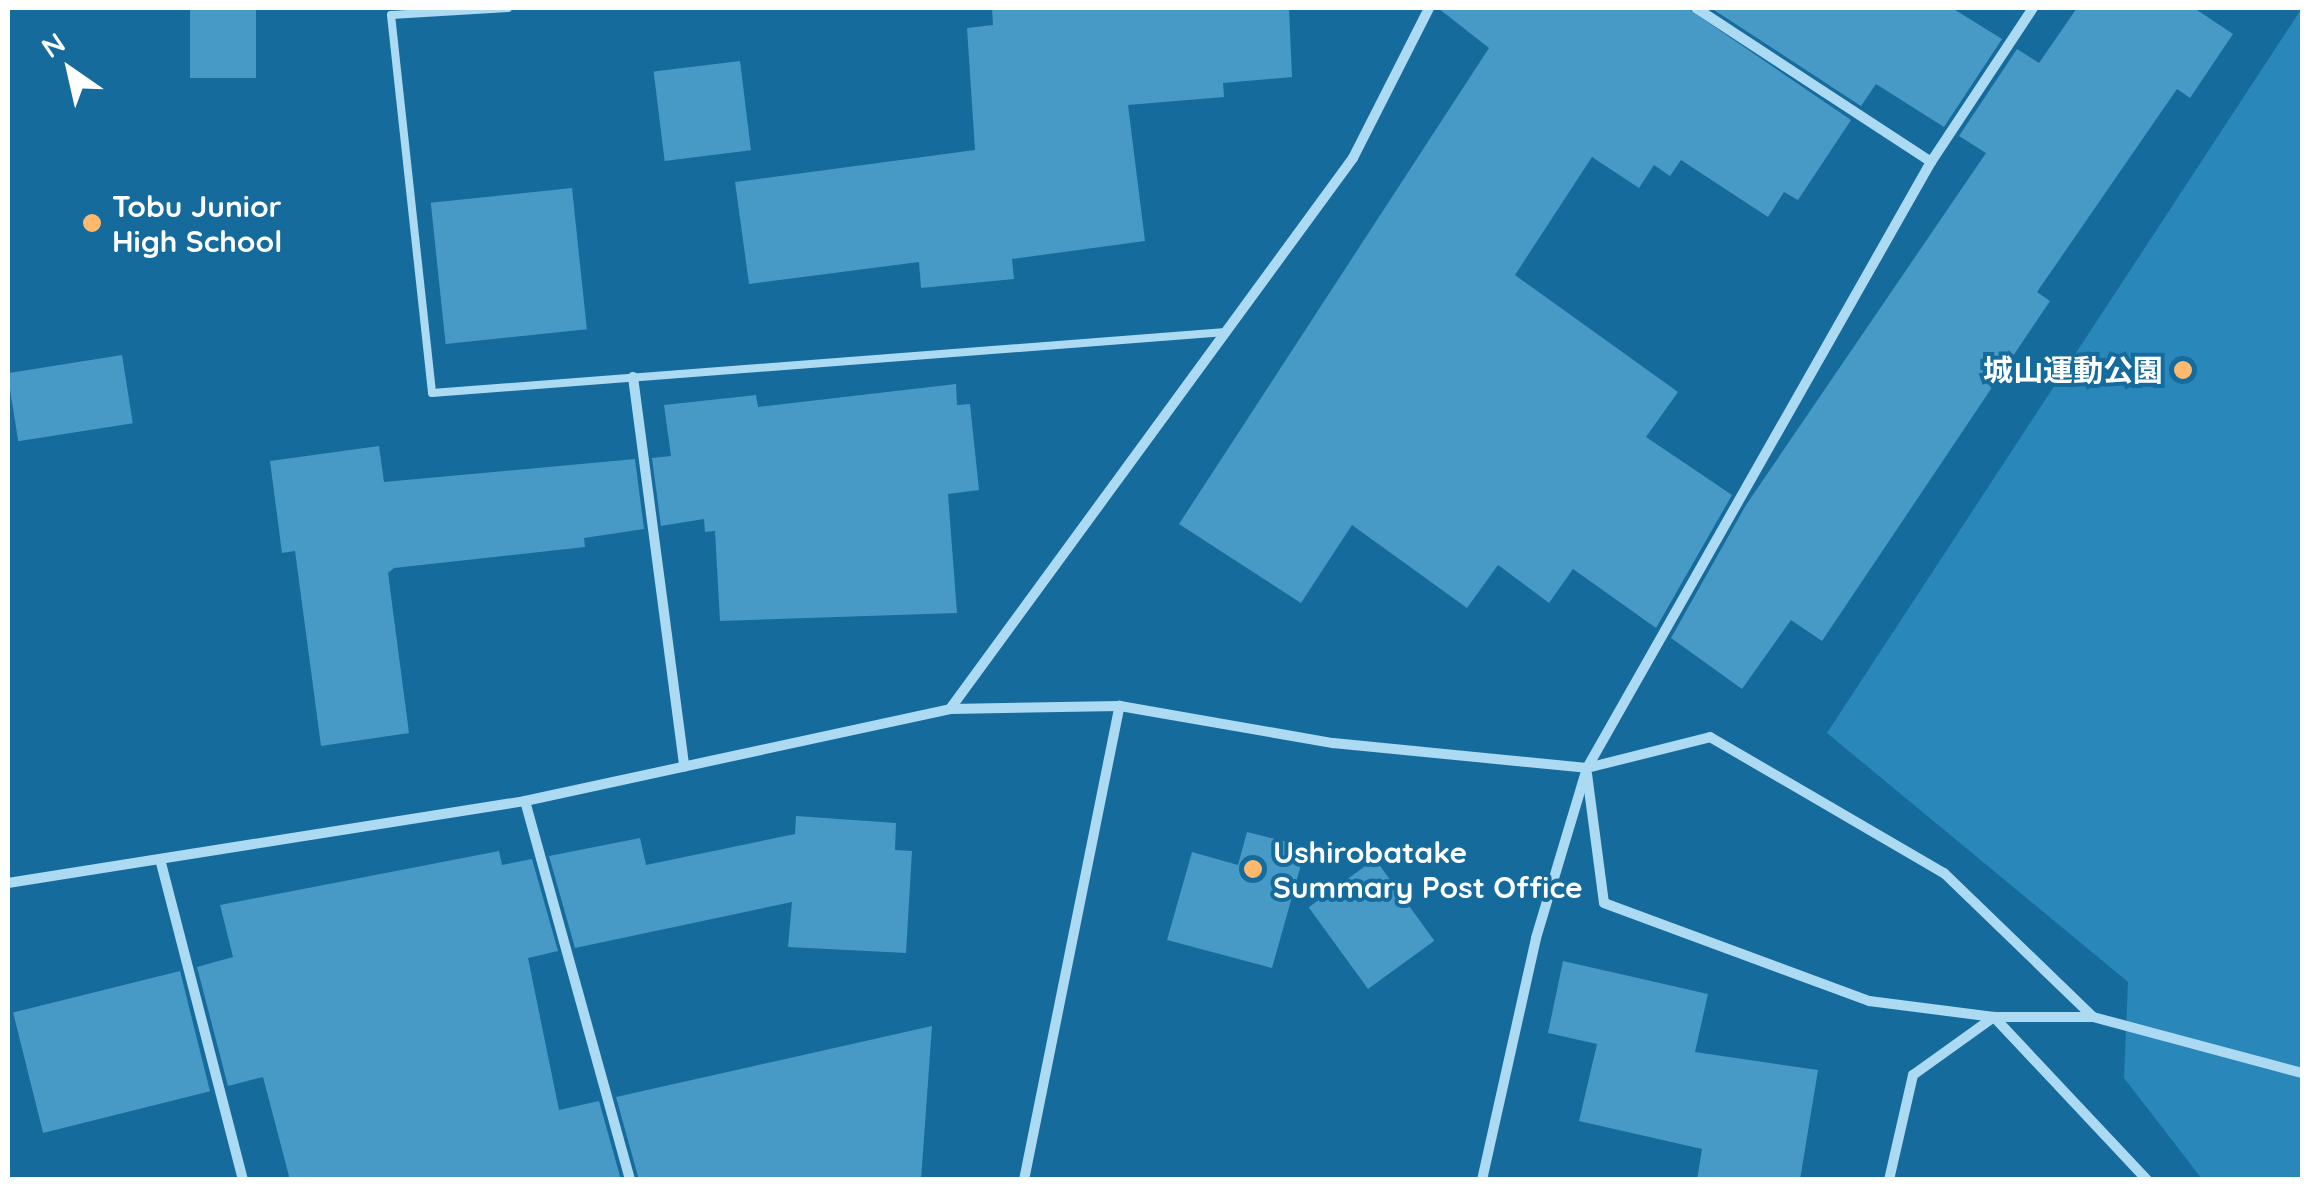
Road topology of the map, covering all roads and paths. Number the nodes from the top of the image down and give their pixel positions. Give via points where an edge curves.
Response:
1 (508, 8) edge
2 (1429, 8) edge
3 (1696, 8) edge
4 (2033, 8) edge
5 (1931, 162) junction
6 (1226, 332) junction
7 (634, 377) junction
8 (1120, 706) junction
9 (950, 709) junction
10 (684, 767) junction
11 (1586, 768) junction
12 (526, 802) junction
13 (160, 859) junction
14 (8, 883) edge
15 (2093, 1017) junction
16 (1994, 1018) junction
17 (2302, 1073) edge
18 (243, 1180) edge
19 (630, 1180) edge
20 (1024, 1180) edge
21 (1482, 1180) edge
22 (1889, 1180) edge
23 (2147, 1180) edge

1 - 7 lane via 391,16 432,393
2 - 6 street via 1353,158
3 - 5 street
4 - 5 street
5 - 11 street
6 - 7 lane
6 - 9 street
7 - 10 street
8 - 9 street
8 - 11 street via 1333,742
8 - 20 street
9 - 10 street
10 - 12 street
11 - 15 street via 1710,737 1944,873
11 - 16 street via 1604,903 1868,1001
11 - 21 street via 1536,938
12 - 13 street
12 - 19 street
13 - 14 street
13 - 18 street
15 - 16 street
15 - 17 street
16 - 22 street via 1913,1075
16 - 23 street

